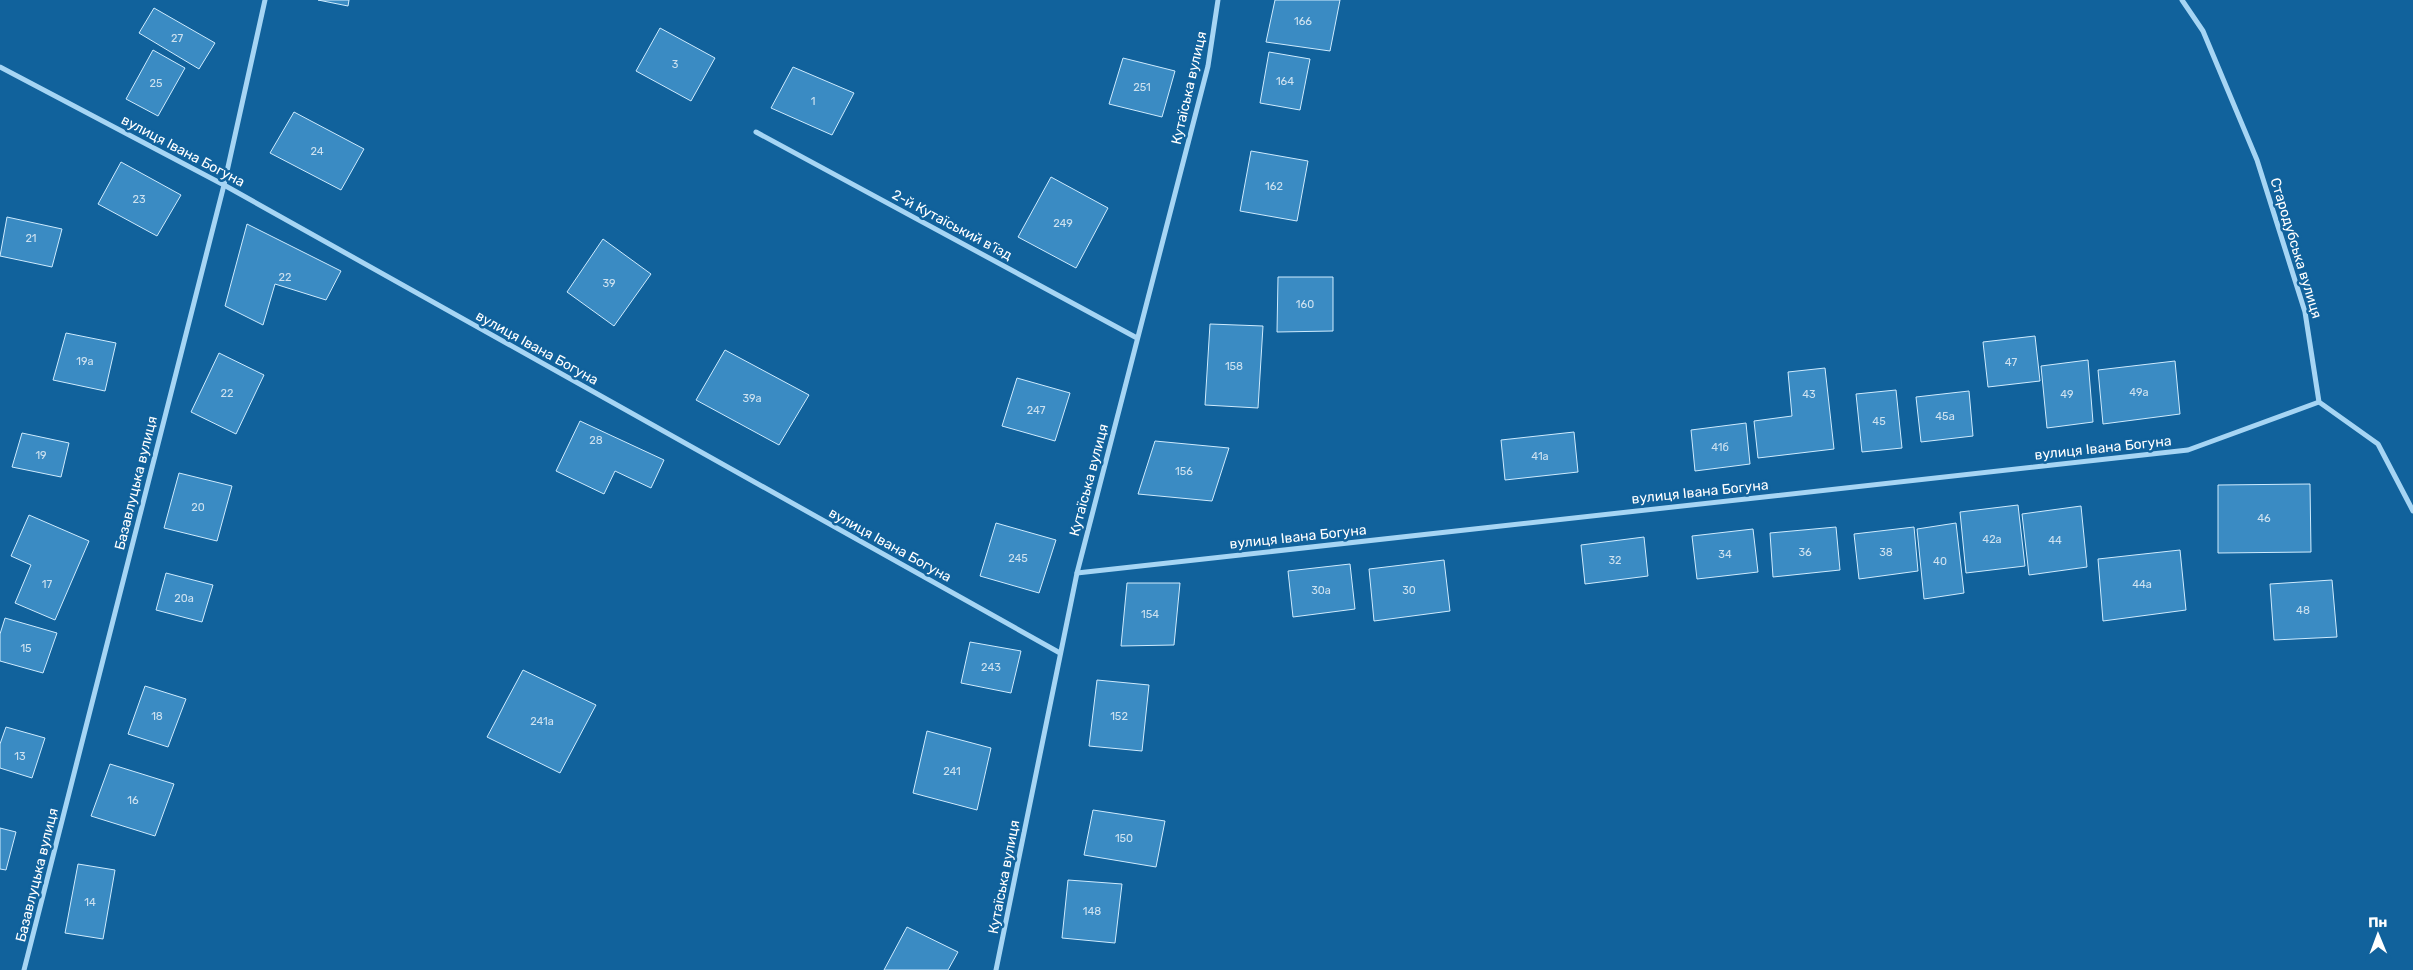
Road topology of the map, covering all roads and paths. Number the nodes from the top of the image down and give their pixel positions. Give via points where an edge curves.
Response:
1 (265, 0) edge
2 (1218, 0) edge
3 (2182, 0) edge
4 (0, 67) edge
5 (756, 132) dead end
6 (224, 185) junction
7 (1137, 338) junction
8 (2319, 402) junction
9 (2413, 511) edge
10 (1077, 573) junction
11 (1060, 653) junction
12 (24, 970) edge
13 (996, 970) edge

1 - 6 street, Базавлуцька вулиця
2 - 7 street, Кутаїська вулиця via 1208,66
3 - 8 street, Стародубська вулиця via 2202,31 2257,160 2305,312
4 - 6 street, вулиця Івана Богуна
5 - 7 street, 2-й Кутаїський в’їзд
6 - 11 street, вулиця Івана Богуна
6 - 12 street, Базавлуцька вулиця
7 - 10 street, Кутаїська вулиця
8 - 9 street via 2378,444
8 - 10 street, вулиця Івана Богуна via 2188,450
10 - 11 street, Кутаїська вулиця
11 - 13 street, Кутаїська вулиця

